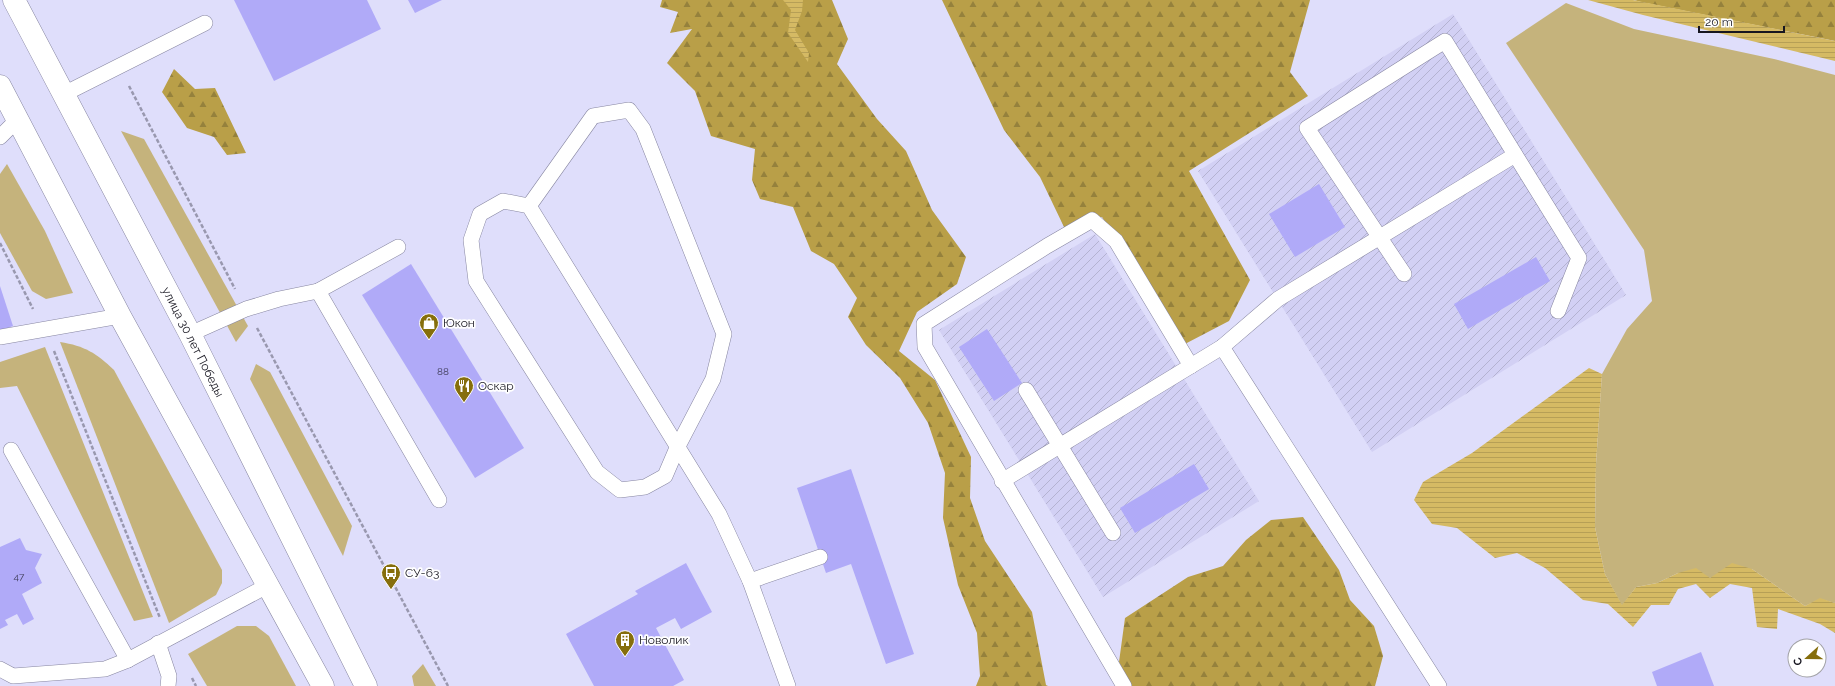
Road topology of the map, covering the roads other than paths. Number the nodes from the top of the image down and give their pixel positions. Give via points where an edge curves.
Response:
1 (14, 0) edge
2 (205, 23) dead end
3 (0, 86) edge
4 (64, 94) junction
5 (18, 119) junction
6 (0, 137) edge
7 (1516, 155) junction
8 (528, 206) junction
9 (1380, 237) junction
10 (398, 247) dead end
11 (1404, 274) dead end
12 (318, 291) junction
13 (1558, 311) dead end
14 (120, 316) junction
15 (190, 334) junction
16 (0, 336) edge
17 (1222, 347) junction
18 (1191, 366) junction
19 (1026, 390) dead end
20 (1061, 446) junction
21 (677, 448) junction
22 (11, 450) dead end
23 (1002, 481) junction
24 (439, 500) dead end
25 (1113, 533) dead end
26 (820, 557) dead end
27 (750, 581) junction
28 (267, 586) junction
29 (163, 641) junction
30 (128, 660) junction
31 (0, 669) edge
32 (168, 686) edge
33 (323, 686) edge
34 (366, 686) edge
35 (788, 686) edge
36 (1124, 686) edge
37 (1439, 686) edge

1 - 4 main road, улица 30 лет Победы
2 - 4 lane
3 - 5 main road
4 - 15 main road, улица 30 лет Победы
5 - 6 lane
5 - 14 main road
7 - 9 lane
7 - 9 lane via 1445,41 1307,128
7 - 13 lane via 1579,258
8 - 21 lane
8 - 21 lane via 503,201 480,214 471,240 476,280 597,472 620,490 645,487 665,476
8 - 21 lane via 593,116 629,110 643,129 724,334 713,379
9 - 11 lane
9 - 17 lane via 1278,299
10 - 12 lane
12 - 15 lane via 246,309
12 - 24 lane
14 - 16 lane
14 - 28 main road
15 - 34 main road, улица 30 лет Победы
17 - 18 lane
17 - 37 lane
18 - 20 lane
18 - 23 lane via 1116,241 1092,220 1047,246 924,324 925,347
19 - 20 lane
20 - 23 lane
20 - 25 lane
21 - 27 lane via 719,514
22 - 30 lane
23 - 36 lane
26 - 27 lane
27 - 35 lane
28 - 29 lane
28 - 33 main road
29 - 30 lane
29 - 32 lane via 169,676
30 - 31 lane via 105,669 13,676

